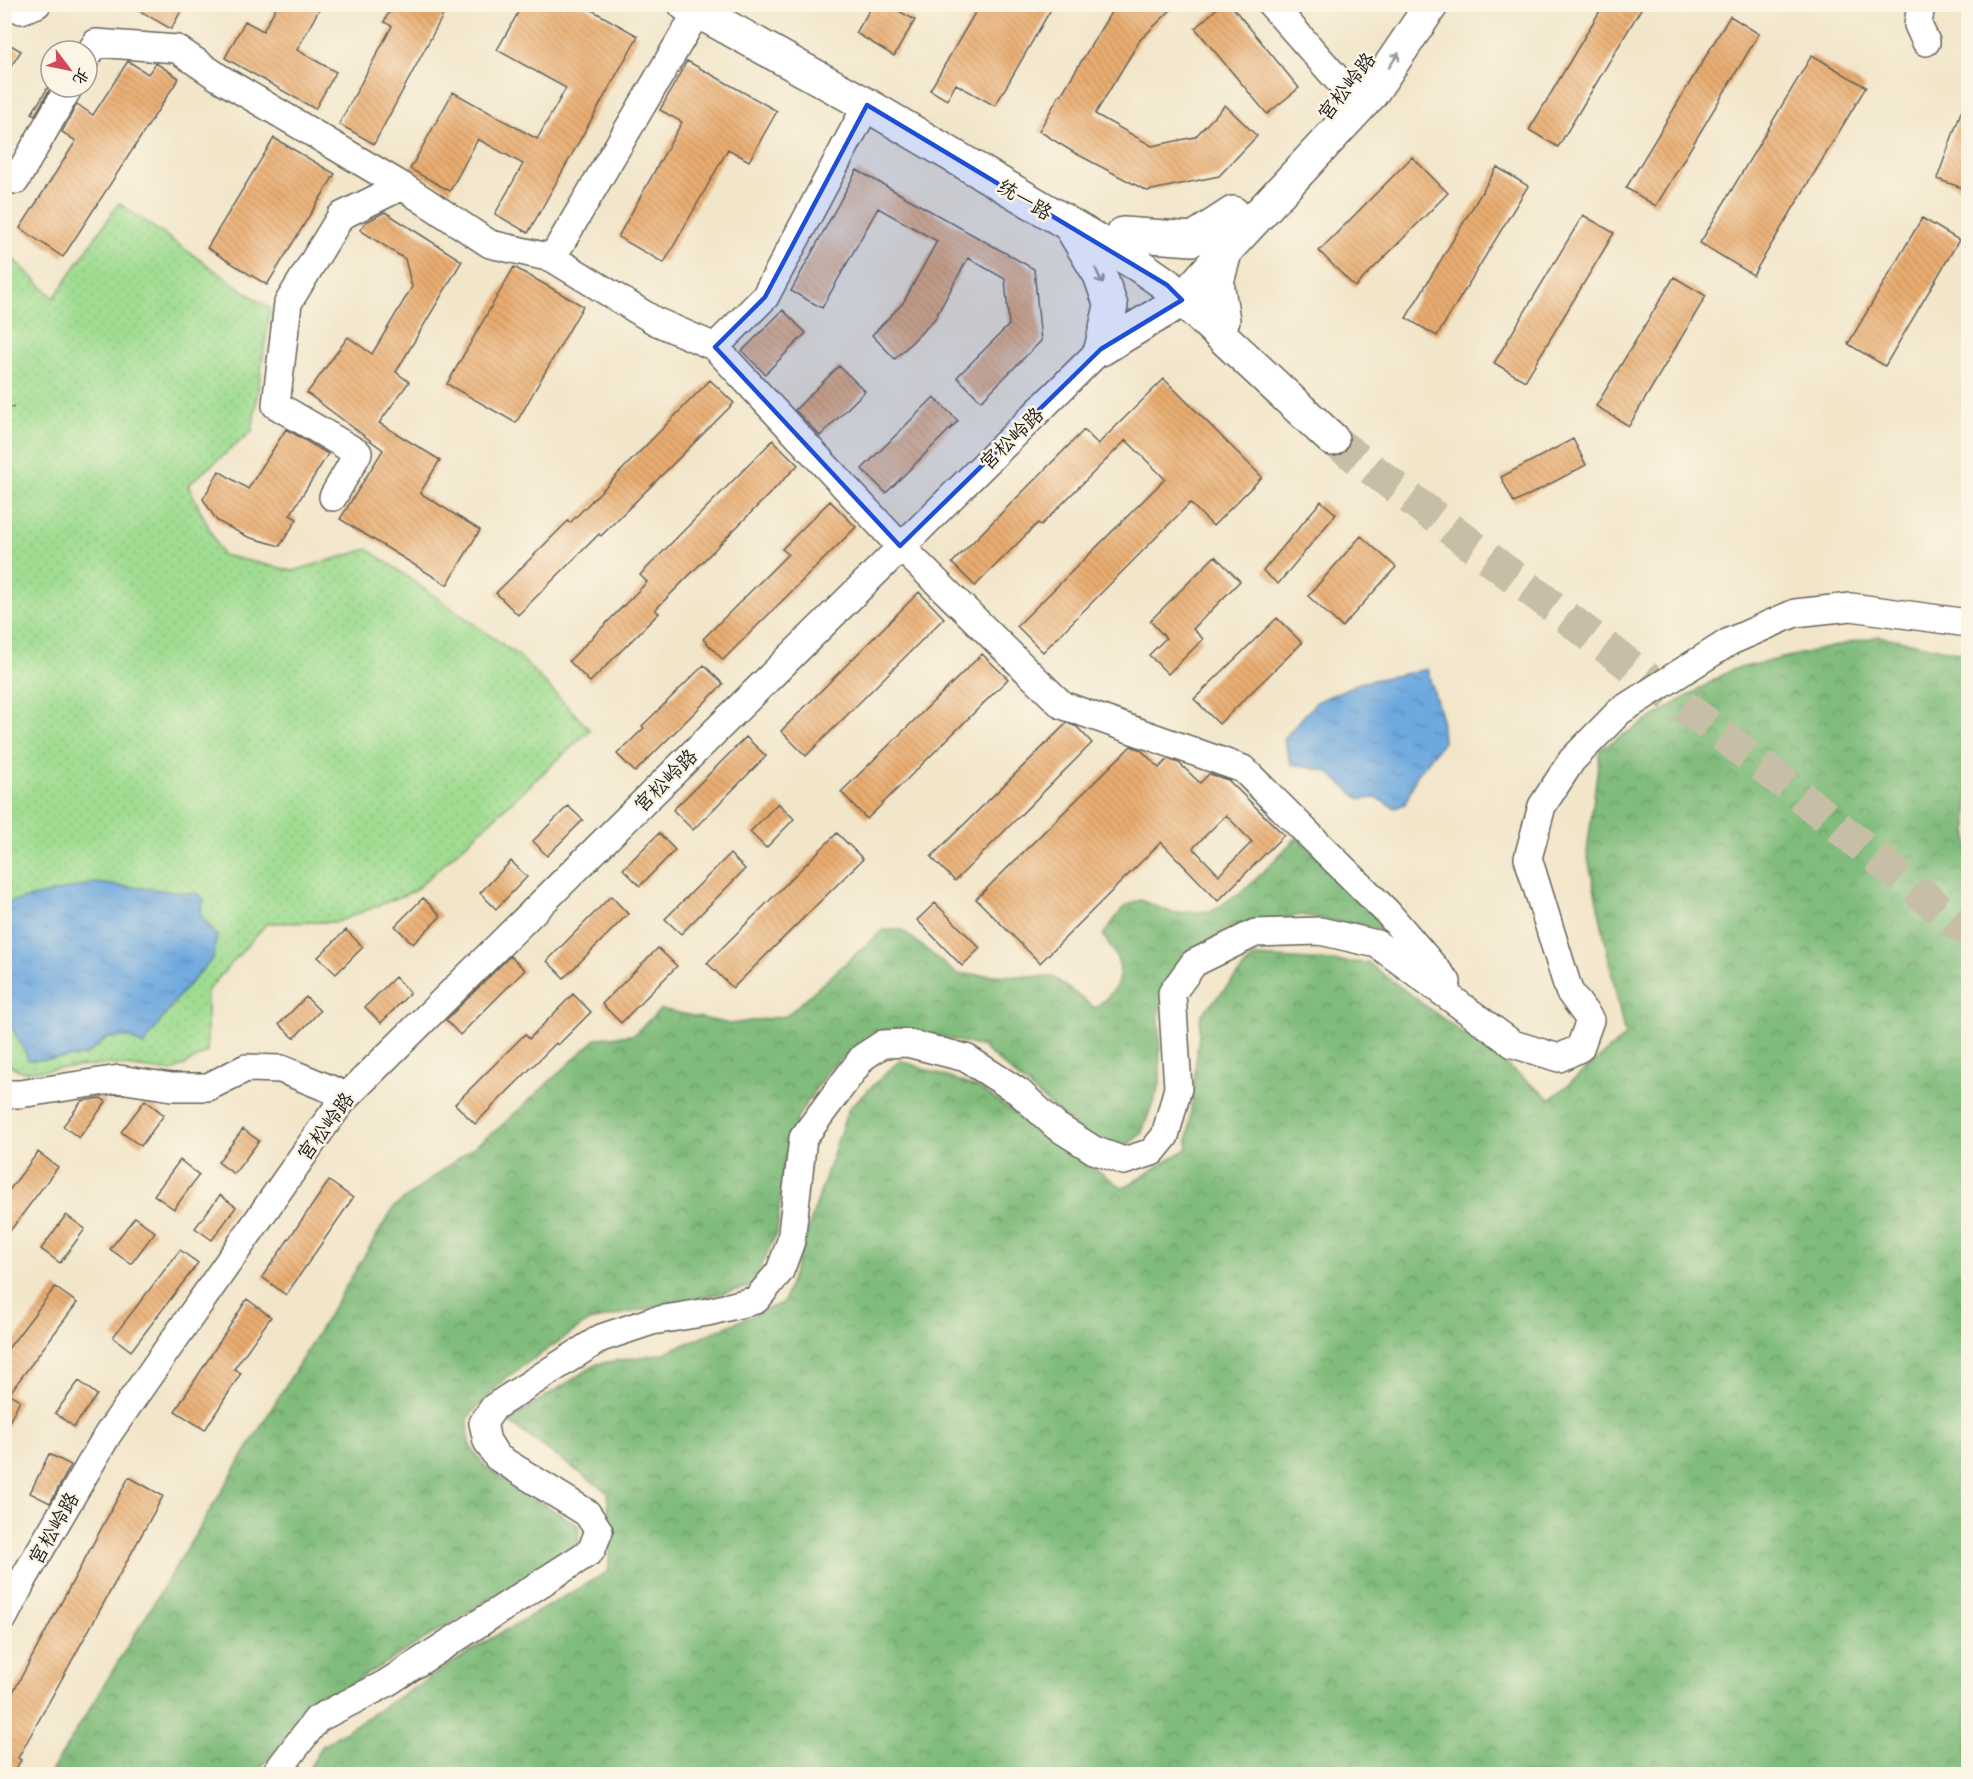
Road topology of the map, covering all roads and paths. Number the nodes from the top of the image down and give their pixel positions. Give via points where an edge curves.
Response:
1 (13, 4) edge
2 (37, 4) edge
3 (1271, 4) edge
4 (1405, 4) edge
5 (1432, 4) edge
6 (1921, 4) edge
7 (701, 7) edge
8 (1926, 42) dead end
9 (99, 43) edge
10 (1359, 92) junction
11 (62, 99) edge
12 (867, 105) junction
13 (4, 179) edge
14 (402, 186) junction
15 (1233, 213) junction
16 (1070, 225) junction
17 (1123, 234) junction
18 (1227, 249) junction
19 (552, 258) junction
20 (1179, 288) junction
21 (1222, 320) junction
22 (715, 347) junction
23 (1101, 349) junction
24 (4, 398) edge
25 (15, 411) dead end
26 (333, 497) dead end
27 (900, 546) junction
28 (1968, 623) edge
29 (1513, 1044) junction
30 (4, 1094) edge
31 (344, 1099) junction
32 (4, 1617) edge
33 (275, 1774) edge

1 - 2 street via 21,10
3 - 10 street
4 - 10 main road, 宫松岭路
10 -> 5 main road
6 - 8 street via 1918,25
7 - 12 main road, 统一路
7 - 17 main road, 统一路 via 1013,167
7 - 19 street
9 - 14 street via 177,49
10 - 15 main road, 宫松岭路 via 1331,108
10 - 18 main road
11 - 13 street via 16,180
12 - 16 main road, 统一路
12 - 22 street via 765,297
14 - 19 street via 489,244
14 - 26 street via 341,216 288,303 276,405 358,453
15 - 17 main road via 1193,239
15 - 20 main road, 宫松岭路
16 - 20 main road, 统一路
16 -> 23 main road via 1100,275 1111,306
17 - 20 main road, 统一路 via 1139,243
18 - 20 main road
18 - 21 main road via 1217,282
19 - 22 street via 655,321
20 - 21 main road, 统一路
20 - 21 main road, 统一路 via 1334,431
20 - 23 main road, 宫松岭路
22 - 27 street
23 - 27 street, 宫松岭路
24 - 25 path
27 - 29 street via 1062,705 1243,769 1387,912 1456,993
27 - 31 street, 宫松岭路
28 - 29 street via 1851,607 1795,613 1729,642 1620,711 1572,760 1542,806 1528,858 1569,991 1590,1020 1580,1048 1559,1058
29 - 33 street via 1377,944 1320,931 1255,933 1194,963 1172,993 1178,1088 1168,1127 1152,1152 1124,1161 1094,1150 1056,1126 1019,1092 966,1058 907,1043 883,1044 863,1058 803,1138 791,1241 780,1271 756,1300 652,1321 601,1338 494,1407 483,1423 487,1441 497,1457 587,1513 599,1531 591,1551 386,1684 317,1719
30 - 31 street via 119,1079 208,1087 246,1068 281,1069
31 - 32 street, 宫松岭路 via 108,1434

